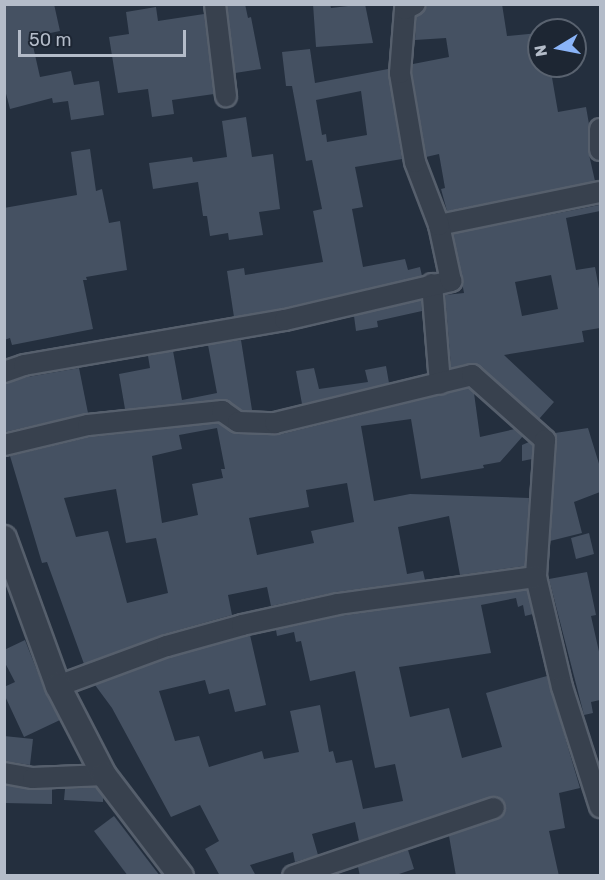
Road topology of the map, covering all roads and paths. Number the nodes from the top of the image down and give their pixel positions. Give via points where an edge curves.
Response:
1 (215, 4) edge
2 (415, 4) edge
3 (226, 96) dead end
4 (600, 129) edge
5 (600, 150) edge
6 (600, 192) edge
7 (439, 225) junction
8 (432, 284) junction
9 (4, 372) edge
10 (440, 384) junction
11 (4, 445) edge
12 (4, 538) edge
13 (536, 577) junction
14 (58, 686) junction
15 (4, 773) edge
16 (104, 775) junction
17 (600, 807) edge
18 (494, 808) dead end
19 (181, 876) edge
20 (293, 876) edge

1 - 3 street
2 - 7 street via 405,9 400,73 415,162
4 - 5 street
6 - 7 street
7 - 8 street via 451,281
8 - 9 street via 285,320 24,365
8 - 10 street
10 - 11 street via 275,423 238,422 222,411 88,425
10 - 13 street via 472,375 545,440
12 - 14 street
13 - 14 street via 338,604 242,625 167,646
13 - 17 street via 562,687
14 - 16 street
15 - 16 street via 33,778
16 - 19 street
18 - 20 street

